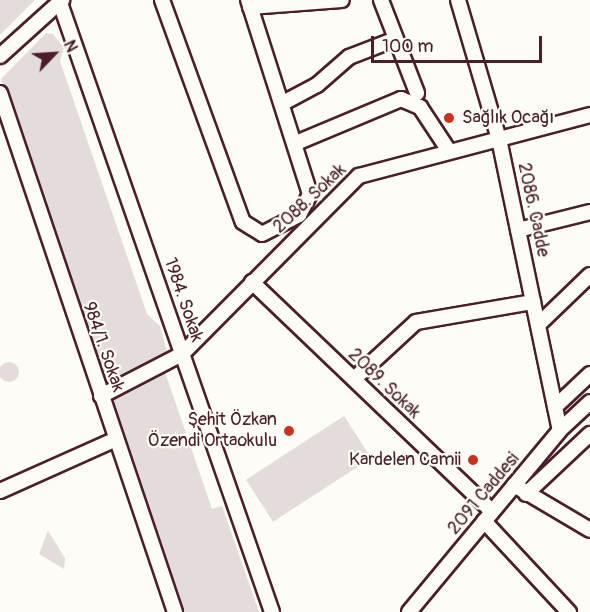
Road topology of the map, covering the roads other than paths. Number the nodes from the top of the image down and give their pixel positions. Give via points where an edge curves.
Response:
1 (162, 0) edge
2 (342, 0) edge
3 (381, 0) edge
4 (458, 0) edge
5 (60, 1) edge
6 (249, 4) edge
7 (396, 39) junction
8 (0, 56) edge
9 (0, 93) edge
10 (417, 93) dead end
11 (282, 103) junction
12 (590, 115) edge
13 (499, 138) junction
14 (296, 143) junction
15 (449, 151) junction
16 (590, 212) edge
17 (518, 230) junction
18 (590, 275) edge
19 (252, 282) junction
20 (533, 302) junction
21 (538, 325) junction
22 (182, 354) junction
23 (590, 374) edge
24 (354, 379) junction
25 (101, 396) junction
26 (590, 402) edge
27 (555, 407) junction
28 (560, 430) junction
29 (590, 434) edge
30 (116, 439) junction
31 (514, 485) junction
32 (0, 491) edge
33 (526, 494) junction
34 (488, 516) junction
35 (590, 530) edge
36 (175, 612) edge
37 (272, 612) edge
38 (409, 612) edge
39 (570, 612) edge

1 - 14 street via 243,222 253,231 262,234 289,222 305,206 310,194
2 - 6 street
3 - 7 street
4 - 13 street, 2086. Cadde
5 - 8 street
5 - 22 street, 1984. Sokak
6 - 11 street
7 - 10 street
7 - 11 street via 349,57 317,85
9 - 25 street, 984/1. Sokak
11 - 14 street
12 - 13 street, 2088. Sokak
13 - 15 street, 2088. Sokak
13 - 17 street, 2086. Cadde
14 - 15 street via 401,99 420,107
15 - 19 street, 2088. Sokak via 351,181
16 - 17 street
17 - 20 street, 2086. Cadde
18 - 21 street
19 - 22 street, 2088. Sokak
19 - 24 street, 2089. Sokak
20 - 21 street, 2086. Cadde
20 - 24 street via 416,322
21 - 27 street, 2086. Cadde
22 - 25 street, 2088. Sokak
22 - 37 street, 1984. Sokak
23 - 27 street
24 - 34 street, 2089. Sokak
25 - 30 street, 984/1. Sokak
26 - 28 street, 2091 Caddesi
27 - 28 street, 2086. Cadde
28 - 31 street, 2091 Caddesi
29 - 33 street
30 - 32 street
30 - 36 street, 984/1. Sokak
31 - 33 street
31 - 34 street, 2091 Caddesi
33 - 35 street
34 - 38 street, 2091 Caddesi
34 - 39 street, 2089. Sokak

